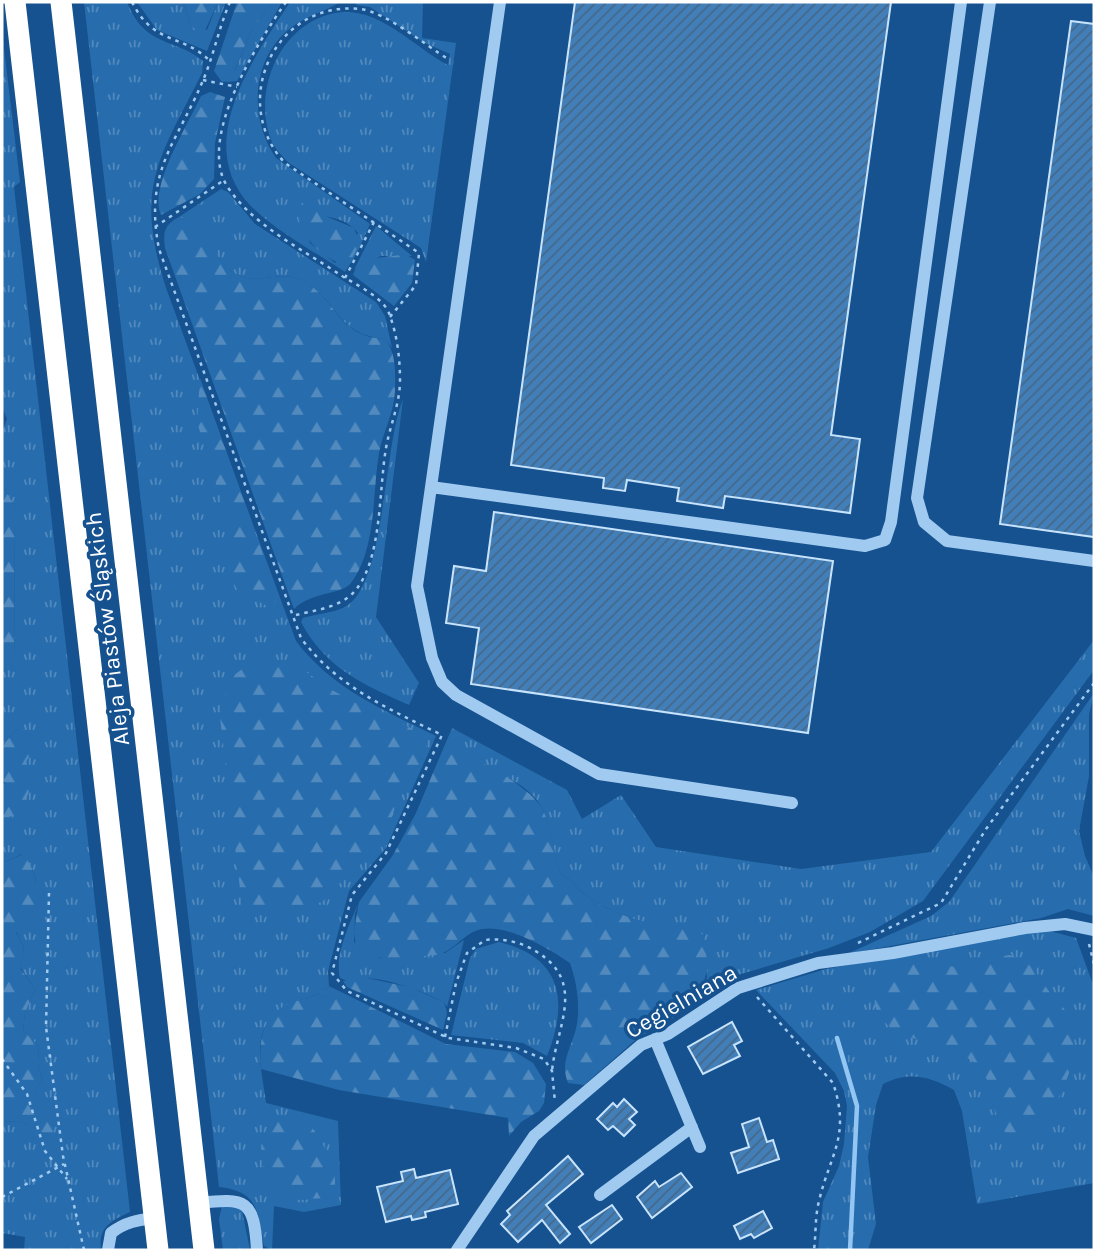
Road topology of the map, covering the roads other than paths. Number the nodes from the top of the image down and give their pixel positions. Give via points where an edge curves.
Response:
1 (15, 2) edge
2 (61, 2) edge
3 (500, 2) edge
4 (961, 2) edge
5 (990, 2) edge
6 (431, 487) junction
7 (1094, 561) edge
8 (792, 803) dead end
9 (1088, 929) edge
10 (655, 1039) junction
11 (692, 1127) junction
12 (700, 1147) dead end
13 (600, 1195) dead end
14 (199, 1203) junction
15 (155, 1218) junction
16 (108, 1250) edge
17 (158, 1250) edge
18 (204, 1250) edge
19 (257, 1250) edge
20 (457, 1250) edge

1 - 15 highway, Aleja Piastów Śląskich
2 - 14 highway, Aleja Piastów Śląskich
3 - 6 street
4 - 6 street via 885,540 864,546
5 - 7 street via 917,498 924,522 947,541
6 - 8 street via 417,586 432,658 442,682 456,695 599,774
9 - 10 street, Cegielniana via 1065,924 1025,928 818,963 746,985
10 - 11 street
10 - 20 street, Cegielniana via 641,1045 534,1136
11 - 12 street
11 - 13 street
14 - 18 highway, Aleja Piastów Śląskich
14 - 19 street via 236,1200 245,1204 251,1212
15 - 16 street via 119,1227 111,1233
15 - 17 highway, Aleja Piastów Śląskich

